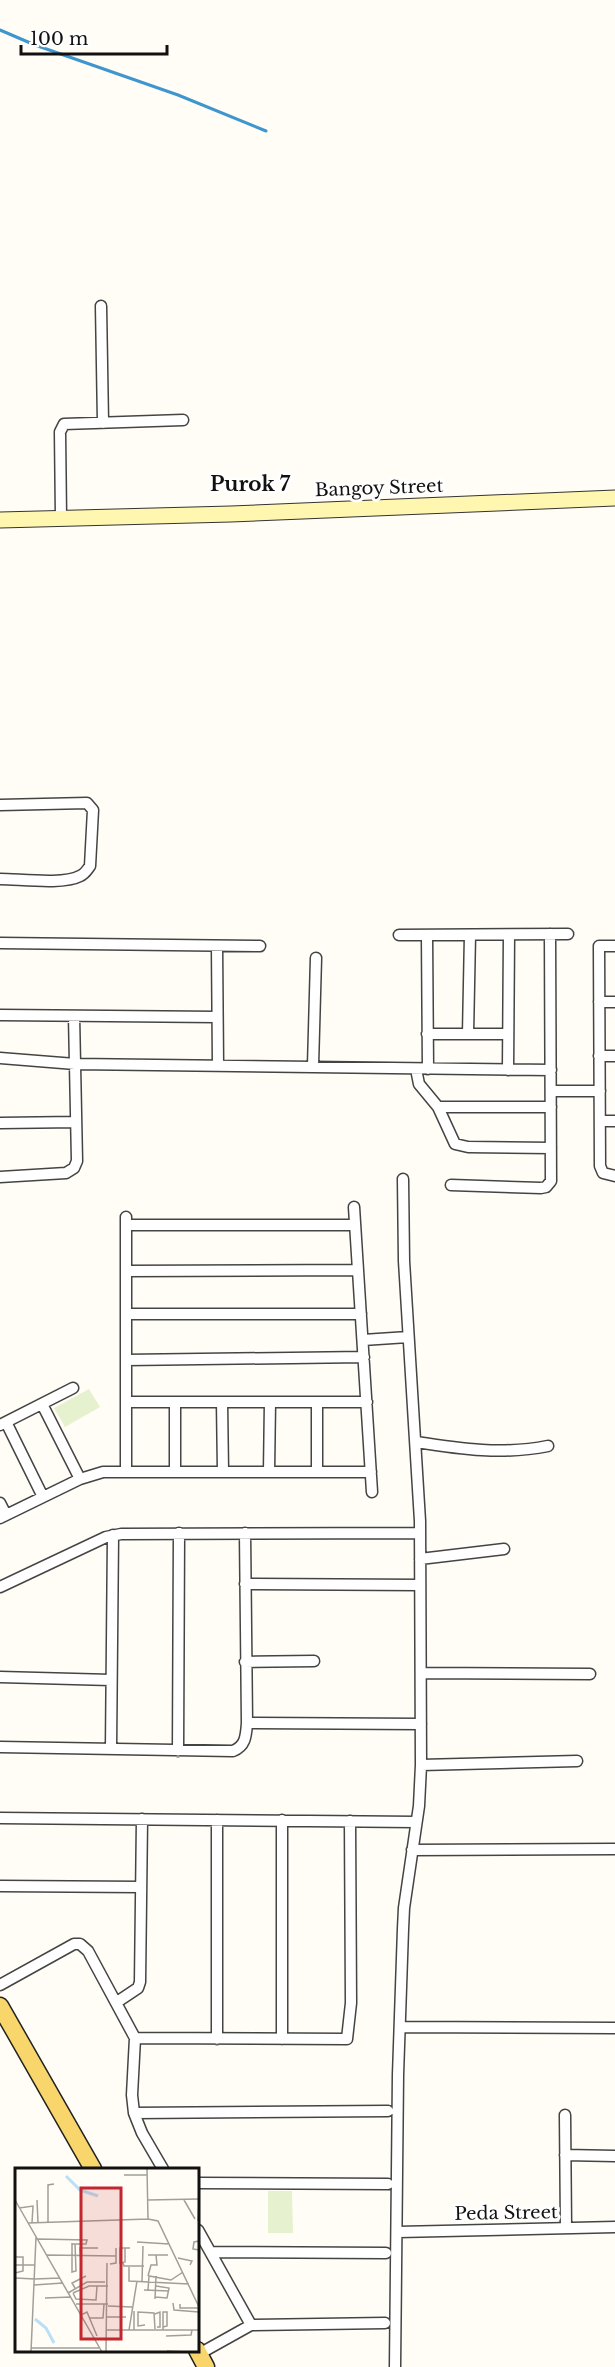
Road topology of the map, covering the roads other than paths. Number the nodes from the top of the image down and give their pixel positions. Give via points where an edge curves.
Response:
1 (101, 306) dead end
2 (183, 420) dead end
3 (103, 423) junction
4 (615, 498) edge
5 (61, 518) junction
6 (0, 520) edge
7 (0, 805) edge
8 (0, 879) edge
9 (550, 934) junction
10 (568, 934) dead end
11 (399, 935) dead end
12 (427, 935) junction
13 (470, 935) junction
14 (509, 935) junction
15 (0, 943) edge
16 (217, 946) junction
17 (261, 946) dead end
18 (615, 946) edge
19 (316, 958) dead end
20 (599, 1002) junction
21 (615, 1002) edge
22 (0, 1015) edge
23 (74, 1016) junction
24 (217, 1017) junction
25 (427, 1034) junction
26 (468, 1034) junction
27 (508, 1034) junction
28 (600, 1056) junction
29 (615, 1056) edge
30 (0, 1058) edge
31 (75, 1064) junction
32 (218, 1065) junction
33 (313, 1066) junction
34 (416, 1069) junction
35 (428, 1069) junction
36 (508, 1070) junction
37 (551, 1070) junction
38 (551, 1091) junction
39 (600, 1091) junction
40 (438, 1107) junction
41 (551, 1107) junction
42 (600, 1121) junction
43 (615, 1121) edge
44 (76, 1122) junction
45 (0, 1124) edge
46 (551, 1148) junction
47 (615, 1176) edge
48 (0, 1177) edge
49 (403, 1179) dead end
50 (451, 1185) dead end
51 (354, 1207) dead end
52 (355, 1225) junction
53 (358, 1270) junction
54 (126, 1271) junction
55 (126, 1314) junction
56 (361, 1314) junction
57 (408, 1333) junction
58 (362, 1336) junction
59 (364, 1357) junction
60 (126, 1360) junction
61 (73, 1388) dead end
62 (126, 1402) junction
63 (175, 1402) junction
64 (222, 1402) junction
65 (270, 1402) junction
66 (317, 1402) junction
67 (367, 1402) junction
68 (42, 1404) junction
69 (3, 1423) edge
70 (416, 1442) junction
71 (548, 1446) dead end
72 (126, 1472) junction
73 (176, 1472) junction
74 (223, 1472) junction
75 (269, 1472) junction
76 (317, 1472) junction
77 (371, 1472) junction
78 (80, 1479) junction
79 (372, 1492) dead end
80 (44, 1497) junction
81 (0, 1503) edge
82 (3, 1517) edge
83 (178, 1533) junction
84 (245, 1533) junction
85 (420, 1533) junction
86 (113, 1535) junction
87 (504, 1549) dead end
88 (420, 1559) junction
89 (245, 1584) junction
90 (420, 1585) junction
91 (0, 1587) edge
92 (314, 1661) dead end
93 (245, 1662) junction
94 (421, 1673) junction
95 (590, 1674) dead end
96 (0, 1677) edge
97 (111, 1680) junction
98 (247, 1723) junction
99 (421, 1724) junction
100 (0, 1747) edge
101 (111, 1748) junction
102 (178, 1751) junction
103 (577, 1761) dead end
104 (421, 1765) junction
105 (0, 1818) edge
106 (142, 1819) junction
107 (217, 1820) junction
108 (282, 1820) junction
109 (350, 1821) junction
110 (416, 1822) junction
111 (615, 1849) edge
112 (412, 1850) junction
113 (0, 1886) edge
114 (141, 1887) junction
115 (0, 1984) edge
116 (117, 2002) junction
117 (0, 2006) edge
118 (400, 2027) junction
119 (615, 2028) edge
120 (135, 2038) junction
121 (217, 2039) junction
122 (282, 2039) junction
123 (388, 2111) dead end
124 (134, 2113) junction
125 (565, 2115) dead end
126 (565, 2155) junction
127 (615, 2156) edge
128 (92, 2168) edge
129 (162, 2168) edge
130 (200, 2183) edge
131 (388, 2184) dead end
132 (615, 2227) edge
133 (566, 2228) junction
134 (398, 2232) junction
135 (200, 2233) edge
136 (211, 2252) junction
137 (386, 2253) dead end
138 (385, 2323) dead end
139 (251, 2325) junction
140 (201, 2357) edge
141 (395, 2367) edge

1 - 3 street
2 - 3 street
3 - 5 street via 61,427
4 - 5 main road, Bangoy Street
5 - 6 main road, Bangoy Street
7 - 8 street via 87,804 93,810 90,866 86,872 61,880
9 - 10 street
9 - 14 street
9 - 37 street
11 - 12 street
12 - 13 street
12 - 25 street
13 - 14 street
13 - 26 street
14 - 27 street
15 - 16 street
16 - 17 street
16 - 24 street
18 - 20 street via 599,946
19 - 33 street
20 - 21 street
20 - 28 street
22 - 23 street
23 - 24 street
23 - 31 street
24 - 32 street
25 - 26 street
25 - 35 street
26 - 27 street
27 - 36 street
28 - 29 street
28 - 39 street
30 - 31 street
31 - 32 street
31 - 44 street
32 - 33 street
33 - 34 street
34 - 35 street
34 - 40 street via 419,1084
35 - 36 street
36 - 37 street
37 - 38 street
38 - 39 street
38 - 41 street
39 - 42 street
40 - 41 street
40 - 46 street via 452,1140 459,1146
41 - 46 street
42 - 43 street
42 - 47 street via 601,1170
44 - 45 street
44 - 48 street via 77,1161 71,1171
46 - 50 street via 551,1181 546,1187
49 - 57 street
51 - 52 street
52 - 53 street
52 - 54 street via 126,1221
53 - 54 street
53 - 56 street
54 - 55 street
55 - 56 street
55 - 60 street
56 - 58 street
57 - 58 street
57 - 70 street
58 - 59 street
59 - 60 street
59 - 67 street
60 - 62 street
61 - 68 street
62 - 63 street
62 - 72 street
63 - 64 street
63 - 73 street
64 - 65 street
64 - 74 street
65 - 66 street
65 - 75 street
66 - 67 street
66 - 76 street
67 - 77 street
68 - 69 street
68 - 78 street
69 - 80 street
70 - 71 street via 492,1451
70 - 85 street
72 - 73 street
72 - 78 street via 103,1472
73 - 74 street
74 - 75 street
75 - 76 street
76 - 77 street
77 - 79 street
78 - 80 street
80 - 82 street
81 - 82 street
83 - 84 street
83 - 86 street
83 - 102 street
84 - 85 street
84 - 89 street
85 - 88 street
86 - 91 street
86 - 97 street
87 - 88 street
88 - 90 street
89 - 90 street
89 - 93 street
90 - 94 street
92 - 93 street
93 - 98 street
94 - 95 street
94 - 99 street
96 - 97 street
97 - 101 street
98 - 99 street
98 - 102 street via 246,1738 239,1749
99 - 104 street
100 - 101 street
101 - 102 street
103 - 104 street
104 - 110 street
105 - 106 street
106 - 107 street
106 - 114 street
107 - 108 street
107 - 121 street
108 - 109 street
108 - 122 street
109 - 110 street
109 - 122 street via 351,2003 347,2039
110 - 112 street
111 - 112 street
112 - 118 street via 404,1908
113 - 114 street
114 - 116 street via 139,1985
115 - 116 street via 80,1944
116 - 120 street
117 - 128 main road
118 - 119 street
118 - 134 street
120 - 121 street
120 - 124 street
121 - 122 street
123 - 124 street
124 - 129 street
125 - 126 street
126 - 127 street
126 - 133 street
130 - 131 street
132 - 133 street, Peda Street
133 - 134 street, Peda Street
134 - 141 street
135 - 136 street
136 - 137 street
136 - 139 street
138 - 139 street
139 - 140 street

